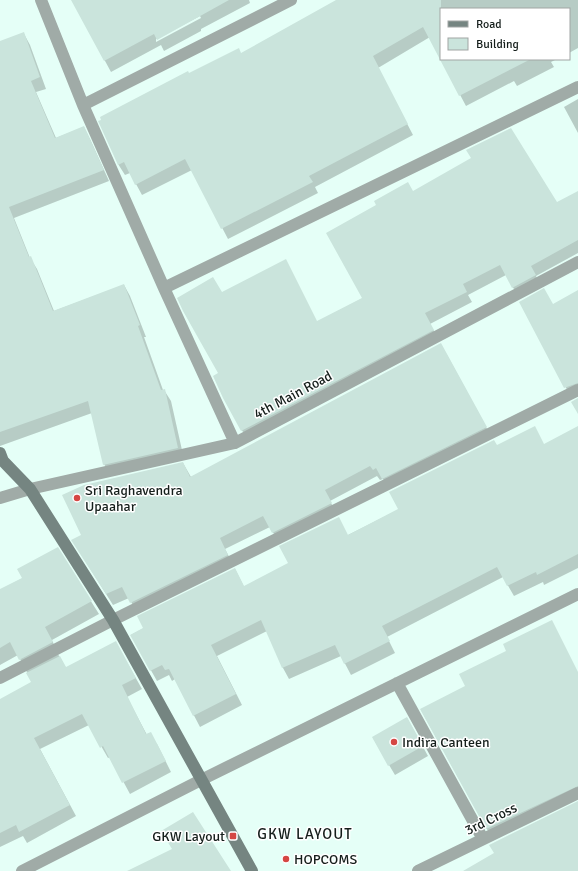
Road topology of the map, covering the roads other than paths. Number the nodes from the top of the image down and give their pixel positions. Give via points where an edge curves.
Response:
1 (41, 0) edge
2 (291, 0) edge
3 (578, 87) edge
4 (82, 105) junction
5 (578, 262) edge
6 (164, 288) junction
7 (578, 390) edge
8 (235, 443) junction
9 (0, 453) edge
10 (30, 489) junction
11 (0, 498) edge
12 (578, 594) edge
13 (113, 620) junction
14 (0, 678) edge
15 (397, 683) junction
16 (201, 780) junction
17 (578, 793) edge
18 (483, 839) junction
19 (22, 871) edge
20 (252, 871) edge
21 (418, 871) edge

1 - 4 street
2 - 4 street
3 - 6 street
4 - 6 street
5 - 8 street, 4th Main Road
6 - 8 street
7 - 13 street
8 - 10 street, 4th Main Road
9 - 10 street via 3,461
10 - 11 street, 4th Main Road
10 - 13 street
12 - 15 street
13 - 14 street
13 - 16 street
15 - 16 street
15 - 18 street
16 - 19 street
16 - 20 street
17 - 18 street, 3rd Cross
18 - 21 street, 3rd Cross

